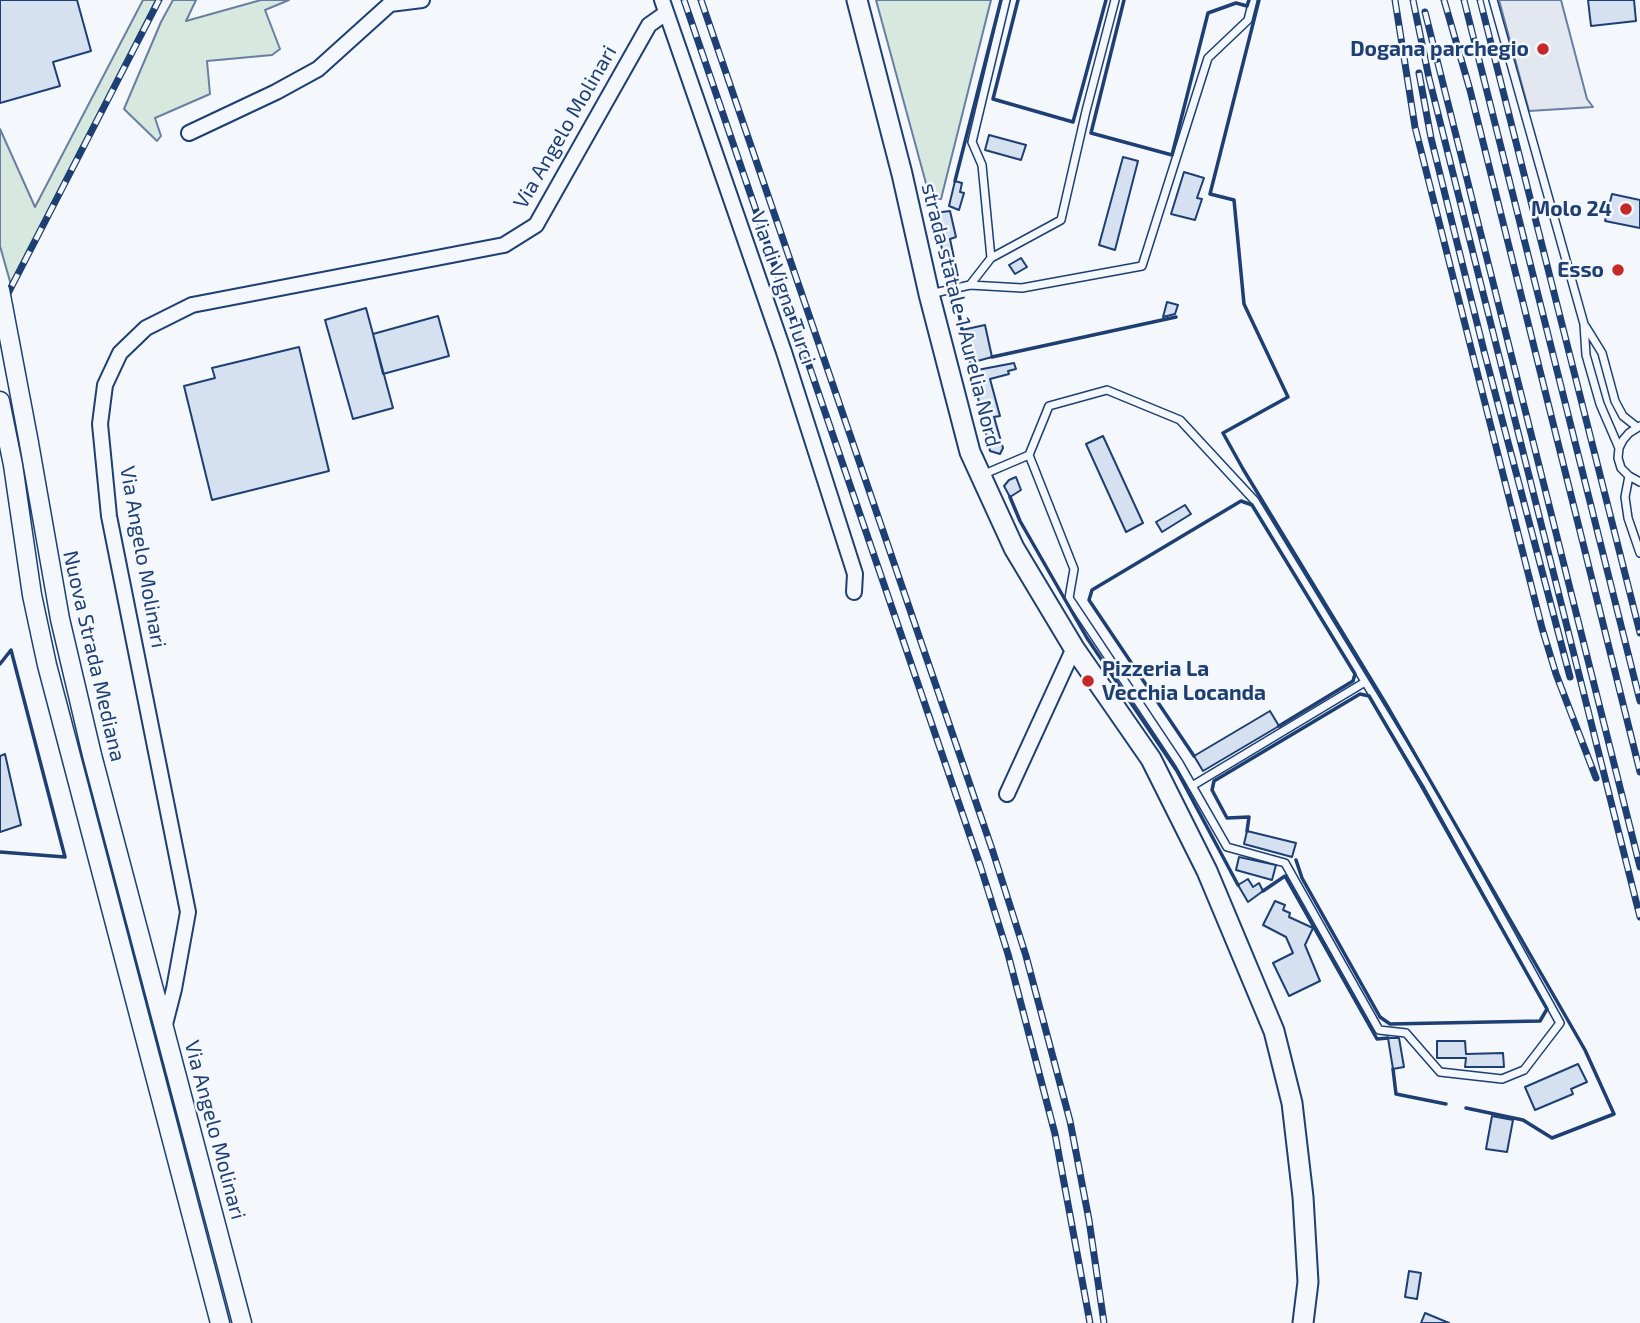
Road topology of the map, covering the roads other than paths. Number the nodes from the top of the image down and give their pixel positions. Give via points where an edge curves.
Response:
1 (422, 0) edge
2 (858, 0) edge
3 (1006, 0) edge
4 (1115, 0) edge
5 (1253, 0) edge
6 (1493, 0) edge
7 (664, 7) edge
8 (189, 133) dead end
9 (991, 258) junction
10 (970, 285) junction
11 (0, 290) edge
12 (929, 294) junction
13 (1584, 324) junction
14 (0, 401) edge
15 (1638, 427) edge
16 (1619, 448) junction
17 (1029, 455) junction
18 (981, 476) junction
19 (1629, 476) junction
20 (1640, 482) edge
21 (1640, 540) edge
22 (1640, 551) edge
23 (854, 593) dead end
24 (1074, 648) junction
25 (1365, 682) junction
26 (1192, 786) junction
27 (1007, 794) dead end
28 (164, 1028) junction
29 (220, 1323) edge
30 (242, 1323) edge
31 (1303, 1323) edge

1 - 8 street via 390,5 318,69
2 - 12 main road, strada statale 1 Aurelia Nord
3 - 9 lane via 972,142 982,165
4 - 9 lane via 1061,220
5 - 10 lane via 1248,20 1208,58 1142,266 1022,288
6 - 13 lane
7 - 23 street, Via di Vigna Turci via 784,352 855,574
7 - 28 street, Via Angelo Molinari via 649,25 536,225 505,245 192,304 146,328 120,353 105,385 100,424 109,516 188,912
9 - 10 lane
10 - 12 lane
11 - 28 street, Nuova Strada Mediana, bridge via 60,619
12 - 18 main road, strada statale 1 Aurelia Nord via 970,452
13 - 15 lane via 1602,353 1615,401 1623,416
13 - 16 lane via 1586,355
14 - 29 street, Via Angelo Molinari via 47,665
15 - 16 lane
16 - 19 lane via 1621,468
17 - 18 lane
17 - 25 lane via 1049,406 1107,390 1180,420 1255,501
17 - 26 lane via 1074,569 1069,598
18 - 24 main road, strada statale 1 Aurelia Nord via 1014,548
19 - 20 lane
19 - 22 lane via 1628,518
21 - 22 lane
24 - 27 street
24 - 31 main road, strada statale 1 Aurelia Nord via 1151,759 1207,871 1274,1031 1293,1103 1303,1197 1308,1282
25 - 26 lane
25 - 26 lane via 1560,1023 1524,1070 1502,1079 1440,1072 1406,1033 1379,1030 1285,863 1227,847
28 - 30 street, Via Angelo Molinari

